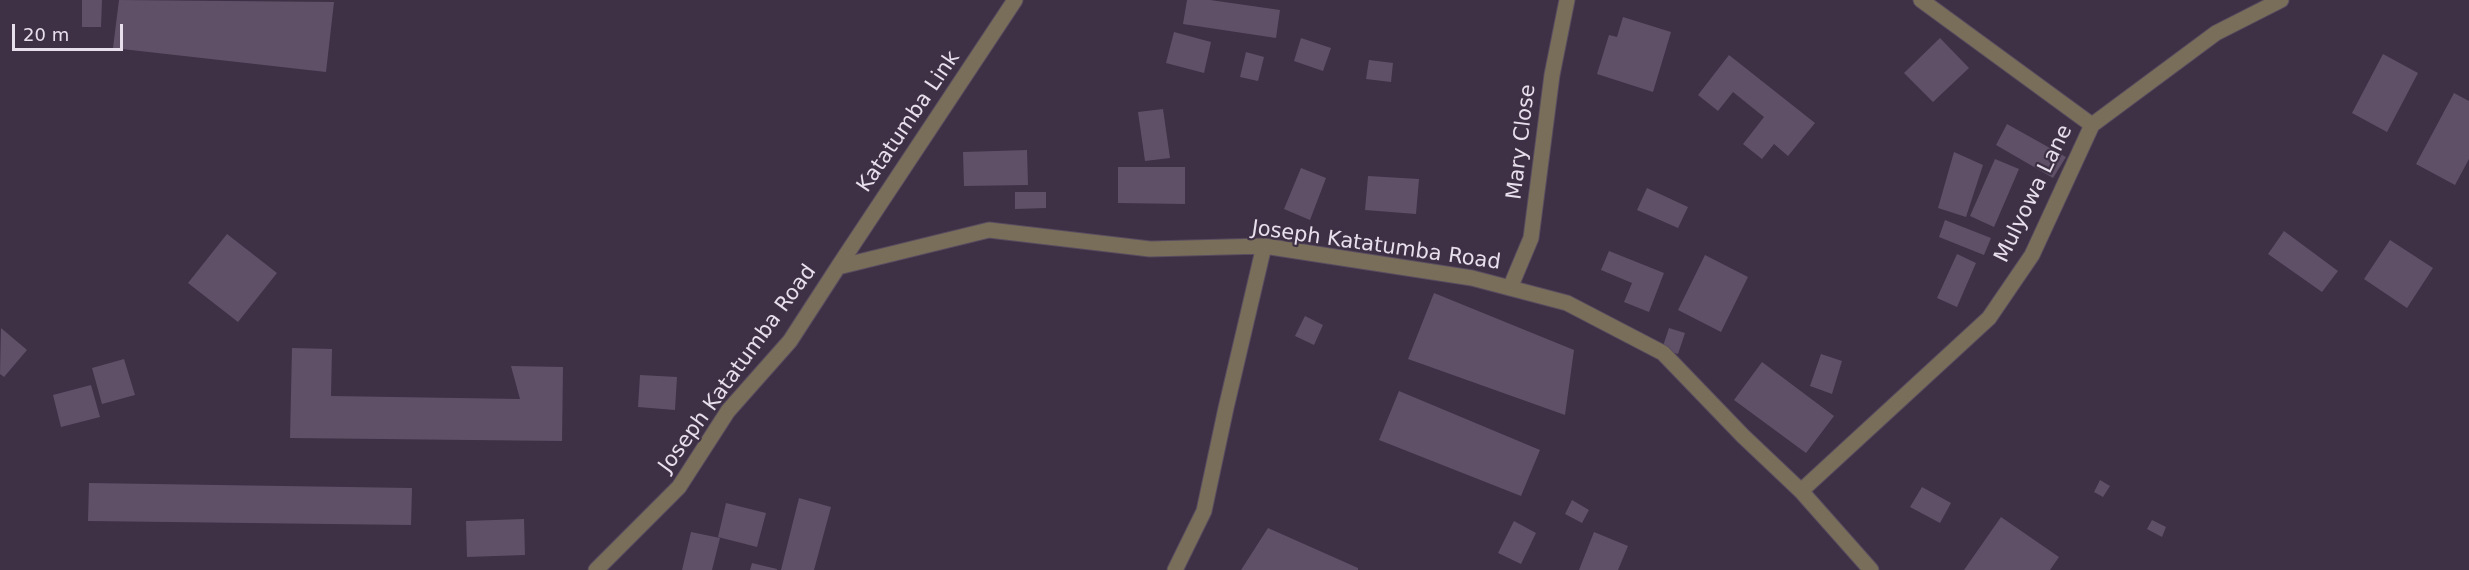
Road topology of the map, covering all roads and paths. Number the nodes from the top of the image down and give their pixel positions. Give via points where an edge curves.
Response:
1 (1015, 0) edge
2 (1567, 0) edge
3 (1921, 0) edge
4 (2281, 0) edge
5 (2092, 125) junction
6 (1264, 246) junction
7 (838, 267) junction
8 (1510, 288) junction
9 (1801, 491) junction
10 (596, 570) edge
11 (1175, 570) edge
12 (1871, 570) edge

1 - 7 street, Katatumba Link
2 - 8 street, Mary Close via 1552,75 1530,238
3 - 5 street
4 - 5 street, Mulyowa Lane via 2216,33
5 - 9 street, Mulyowa Lane via 2032,255 1989,318
6 - 7 street, Joseph Katatumba Road via 1150,249 989,230
6 - 8 street, Joseph Katatumba Road via 1472,278
6 - 11 street via 1204,511
7 - 10 street, Joseph Katatumba Road via 790,341 728,411 679,487
8 - 9 street, Joseph Katatumba Road via 1567,303 1663,353
9 - 12 street, Joseph Katatumba Road

